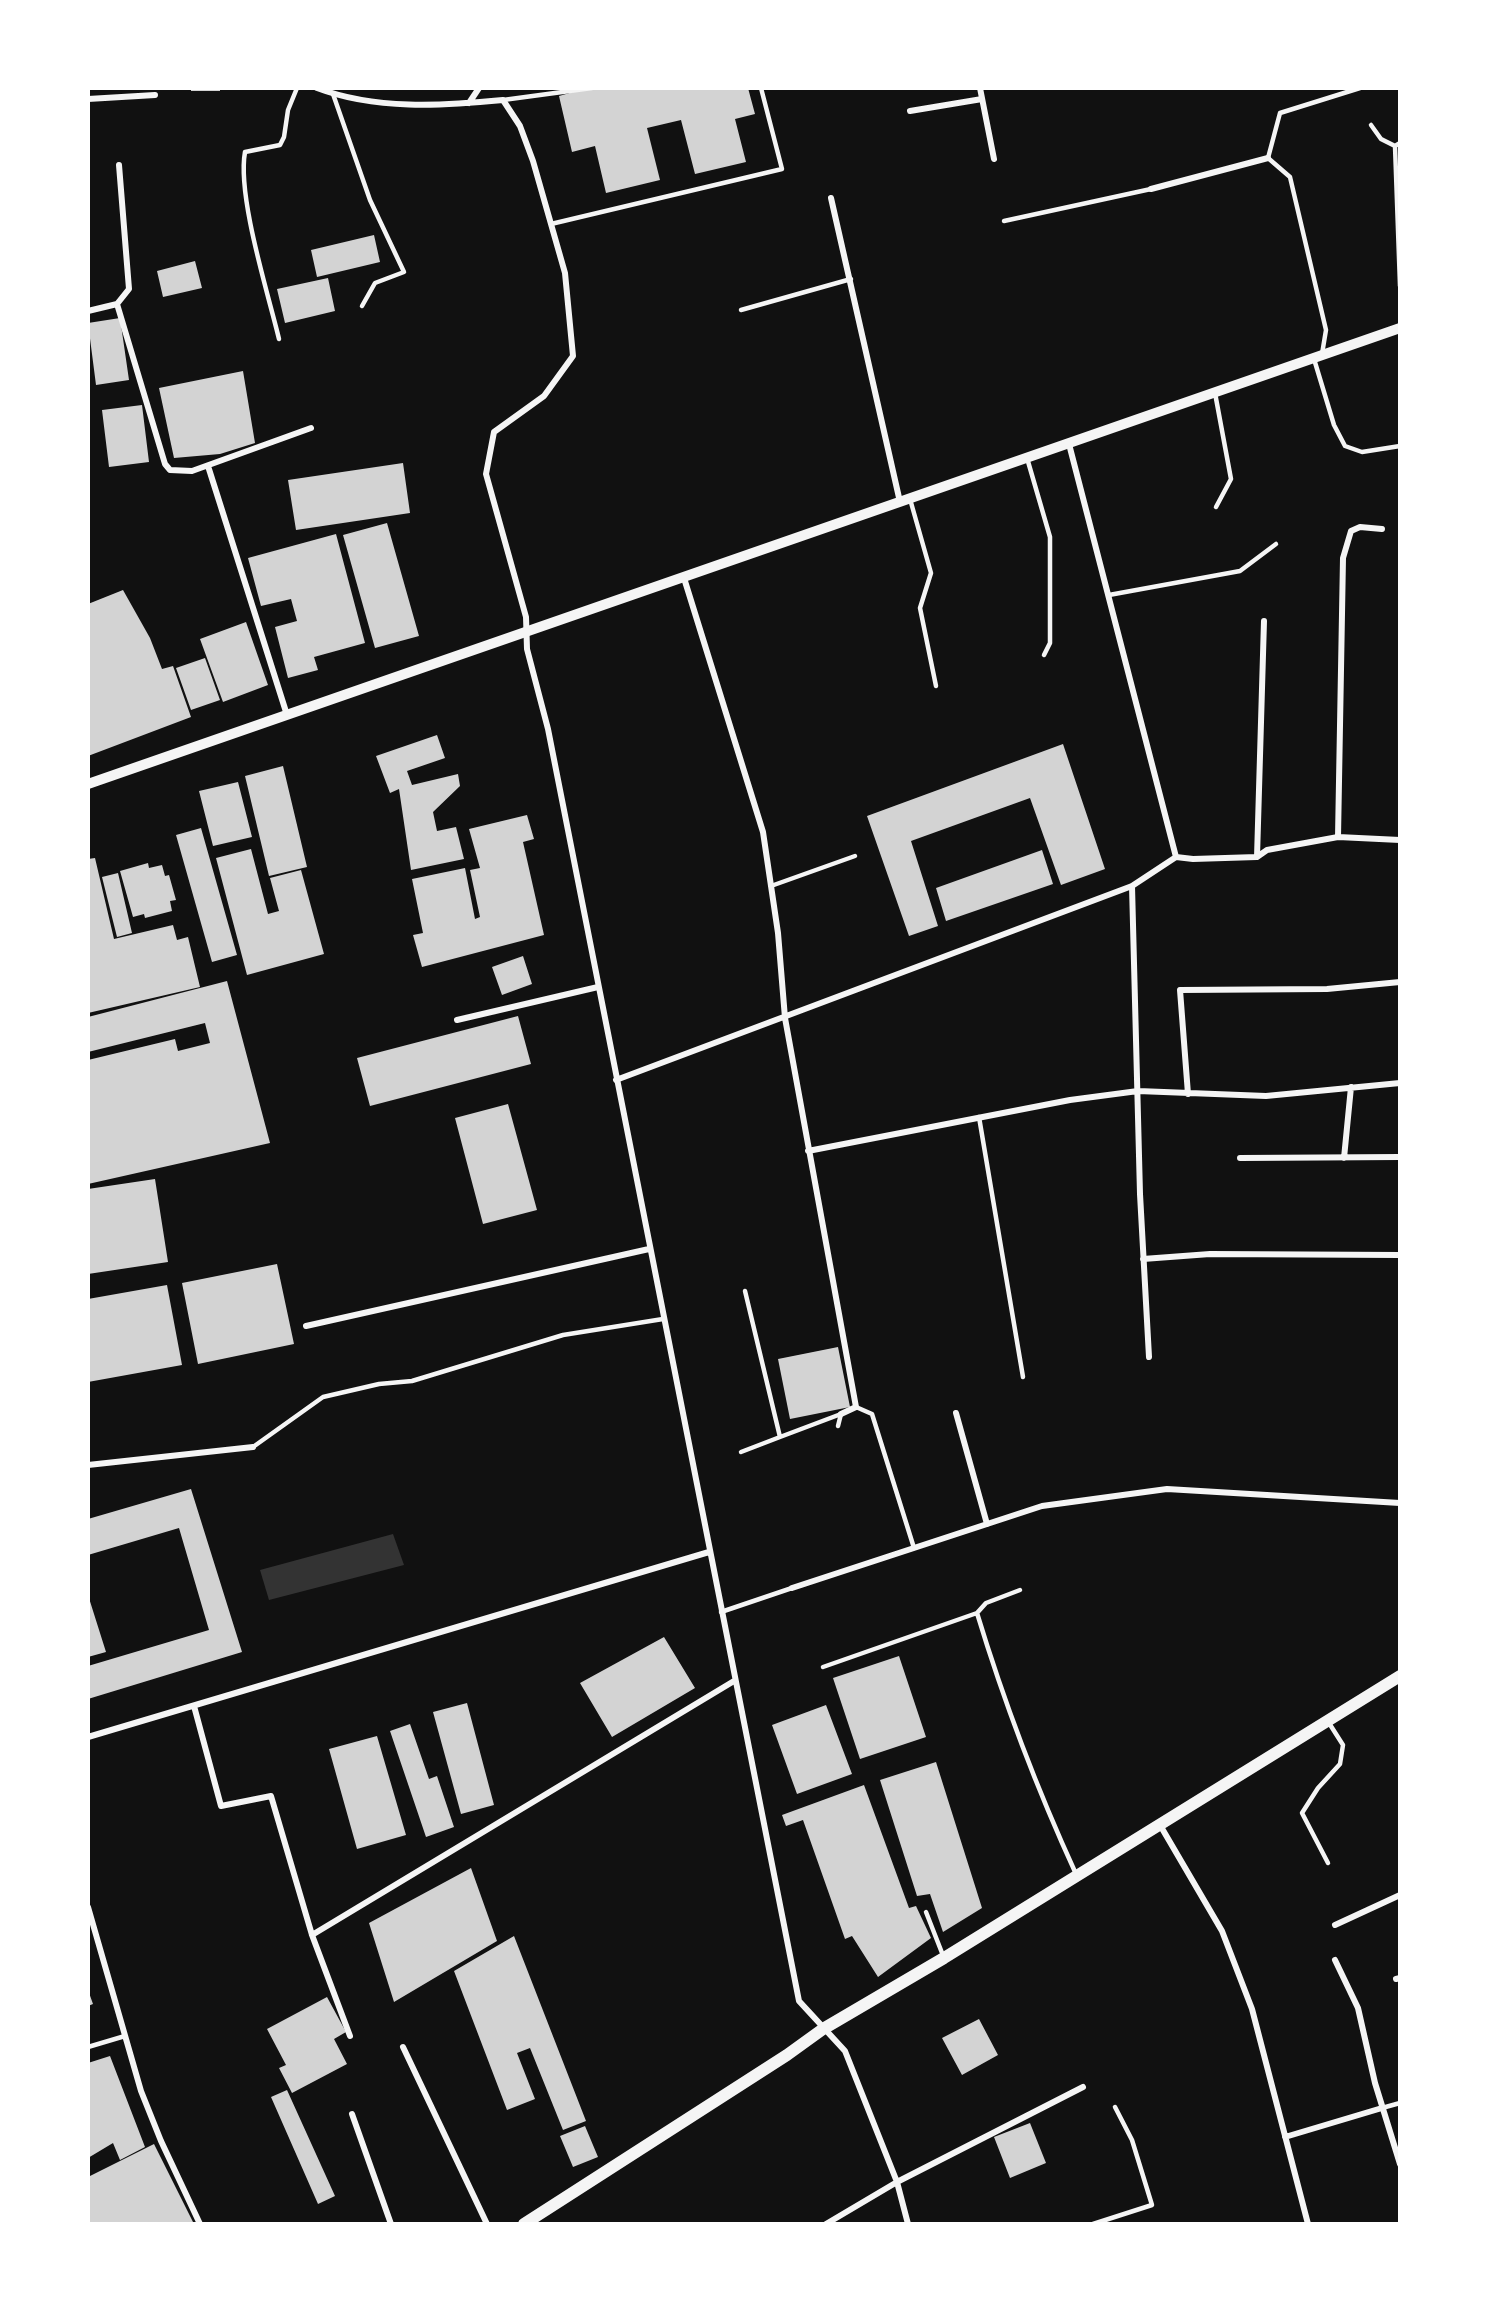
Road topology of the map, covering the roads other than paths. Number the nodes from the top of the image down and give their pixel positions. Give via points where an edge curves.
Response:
1 (297, 88) edge
2 (317, 88) edge
3 (479, 88) edge
4 (592, 88) edge
5 (761, 88) edge
6 (980, 88) edge
7 (1360, 88) edge
8 (333, 94) junction
9 (155, 95) dead end
10 (88, 99) edge
11 (982, 99) junction
12 (503, 100) junction
13 (469, 103) junction
14 (910, 111) dead end
15 (1371, 125) dead end
16 (1397, 144) edge
17 (1268, 158) junction
18 (994, 159) dead end
19 (119, 165) dead end
20 (1151, 189) joint
21 (831, 198) dead end
22 (1004, 221) dead end
23 (551, 224) junction
24 (851, 279) junction
25 (1400, 286) edge
26 (117, 304) junction
27 (362, 306) dead end
28 (741, 310) dead end
29 (88, 311) edge
30 (1400, 328) edge
31 (279, 339) dead end
32 (1318, 358) junction
33 (1215, 393) junction
34 (311, 429) dead end
35 (1069, 444) junction
36 (1400, 446) edge
37 (1027, 458) junction
38 (208, 466) junction
39 (905, 501) junction
40 (1216, 507) dead end
41 (1382, 529) dead end
42 (1276, 544) dead end
43 (684, 578) junction
44 (1109, 595) junction
45 (1264, 621) dead end
46 (526, 632) junction
47 (1044, 655) dead end
48 (936, 686) dead end
49 (287, 715) junction
50 (88, 784) edge
51 (1338, 837) junction
52 (1400, 840) edge
53 (855, 856) dead end
54 (1176, 857) junction
55 (1257, 857) junction
56 (771, 886) junction
57 (1132, 886) junction
58 (1400, 982) edge
59 (598, 987) junction
60 (785, 1018) junction
61 (458, 1020) dead end
62 (616, 1080) junction
63 (1400, 1083) edge
64 (1351, 1087) junction
65 (1138, 1091) junction
66 (1188, 1094) junction
67 (978, 1117) junction
68 (808, 1151) junction
69 (1400, 1157) edge
70 (1240, 1158) dead end
71 (1344, 1158) junction
72 (649, 1250) junction
73 (1400, 1255) edge
74 (1143, 1259) junction
75 (745, 1291) dead end
76 (663, 1319) junction
77 (306, 1326) dead end
78 (1149, 1357) dead end
79 (1023, 1377) dead end
80 (856, 1407) junction
81 (956, 1413) dead end
82 (841, 1414) junction
83 (838, 1426) dead end
84 (780, 1437) junction
85 (252, 1448) joint
86 (741, 1452) dead end
87 (88, 1465) edge
88 (1400, 1503) edge
89 (987, 1524) junction
90 (914, 1548) junction
91 (709, 1552) junction
92 (792, 1588) joint
93 (1020, 1590) dead end
94 (721, 1612) junction
95 (977, 1613) junction
96 (823, 1667) dead end
97 (1400, 1676) edge
98 (734, 1681) junction
99 (194, 1706) junction
100 (1328, 1720) junction
101 (88, 1737) edge
102 (1159, 1823) junction
103 (1328, 1863) dead end
104 (1076, 1874) junction
105 (1400, 1894) edge
106 (88, 1907) edge
107 (926, 1912) dead end
108 (1335, 1925) dead end
109 (92, 1931) edge
110 (312, 1935) junction
111 (944, 1958) junction
112 (1335, 1960) dead end
113 (823, 2030) junction
114 (125, 2036) junction
115 (350, 2036) dead end
116 (403, 2047) dead end
117 (88, 2048) edge
118 (1083, 2087) dead end
119 (1400, 2103) edge
120 (1116, 2107) dead end
121 (1382, 2108) junction
122 (352, 2114) dead end
123 (1285, 2137) junction
124 (1400, 2164) edge
125 (897, 2182) junction
126 (200, 2223) edge
127 (391, 2223) edge
128 (487, 2223) edge
129 (524, 2223) edge
130 (826, 2223) edge
131 (908, 2223) edge
132 (1094, 2223) edge
133 (1308, 2223) edge

1 - 31 lane via 280,145 245,152 243,162 249,213
2 - 8 street
3 - 13 street
4 - 12 lane
5 - 23 lane via 782,169
6 - 11 street
7 - 17 lane via 1280,113
8 - 13 street via 385,103
8 - 27 lane via 370,200 404,272 375,283
9 - 10 street
11 - 14 street
11 - 18 street
12 - 13 street
12 - 23 street via 520,126
15 - 16 lane via 1381,139
16 - 25 lane
17 - 20 street
17 - 32 lane via 1290,177 1326,330
19 - 26 street via 129,289
20 - 22 lane
21 - 24 street
23 - 46 street via 566,273 573,356 544,396 494,432 486,474 526,617
24 - 28 lane
24 - 39 street
26 - 29 street
26 - 38 street via 165,464 170,470 192,471
30 - 32 street
32 - 33 street
32 - 36 lane via 1334,425 1345,446 1362,452
33 - 35 street
33 - 40 lane via 1232,479
34 - 38 street
35 - 37 street
35 - 44 street
37 - 39 street
37 - 47 lane via 1050,537 1050,644
38 - 49 street
39 - 43 street
39 - 48 lane via 931,573 920,608
41 - 51 street via 1360,527 1350,531 1343,558
42 - 44 lane via 1240,571
43 - 46 street
43 - 56 street via 763,832
44 - 54 street
45 - 55 street
46 - 49 street
46 - 59 street
49 - 50 street
51 - 52 street
51 - 55 street via 1267,850
53 - 56 lane
54 - 55 street
54 - 57 street
56 - 60 street
57 - 60 street
57 - 65 street
58 - 66 street via 1327,989 1180,990
59 - 61 street
59 - 62 street
60 - 62 street
60 - 68 street
62 - 72 street
63 - 64 street
64 - 66 street via 1266,1096
64 - 71 street
65 - 66 street
65 - 67 street
65 - 74 street
67 - 68 street
67 - 79 lane
68 - 80 street
69 - 71 street
70 - 71 street
72 - 76 street
72 - 77 street
73 - 74 street via 1210,1254
74 - 78 street
75 - 84 lane
76 - 85 lane via 562,1335 412,1381 323,1397
76 - 91 street
80 - 82 street
80 - 90 lane via 872,1414
81 - 89 street
82 - 83 lane
82 - 84 lane
84 - 86 lane
85 - 87 street
88 - 89 street via 1167,1489 1042,1506
89 - 90 street
90 - 92 street
91 - 94 street
91 - 99 street
92 - 94 lane
93 - 95 lane via 986,1603
94 - 98 street
95 - 96 lane
95 - 104 lane via 1039,1791
97 - 100 main road
98 - 110 street
98 - 113 street via 799,2001
99 - 101 street
99 - 110 street via 221,1806 271,1796
100 - 102 main road
100 - 103 lane via 1343,1745 1340,1764 1302,1813
102 - 104 main road
102 - 123 street via 1222,1931 1252,2009
104 - 111 main road
105 - 108 street
106 - 109 street
107 - 111 lane
109 - 114 street
110 - 115 street
111 - 113 main road
112 - 121 street via 1358,2008
113 - 125 street via 844,2051
113 - 129 main road
114 - 117 lane
114 - 126 street via 161,2141
116 - 128 street
118 - 125 street
119 - 121 lane
120 - 132 lane via 1132,2140 1152,2205
121 - 123 street
121 - 124 street
122 - 127 street
123 - 133 street
125 - 130 street
125 - 131 street

